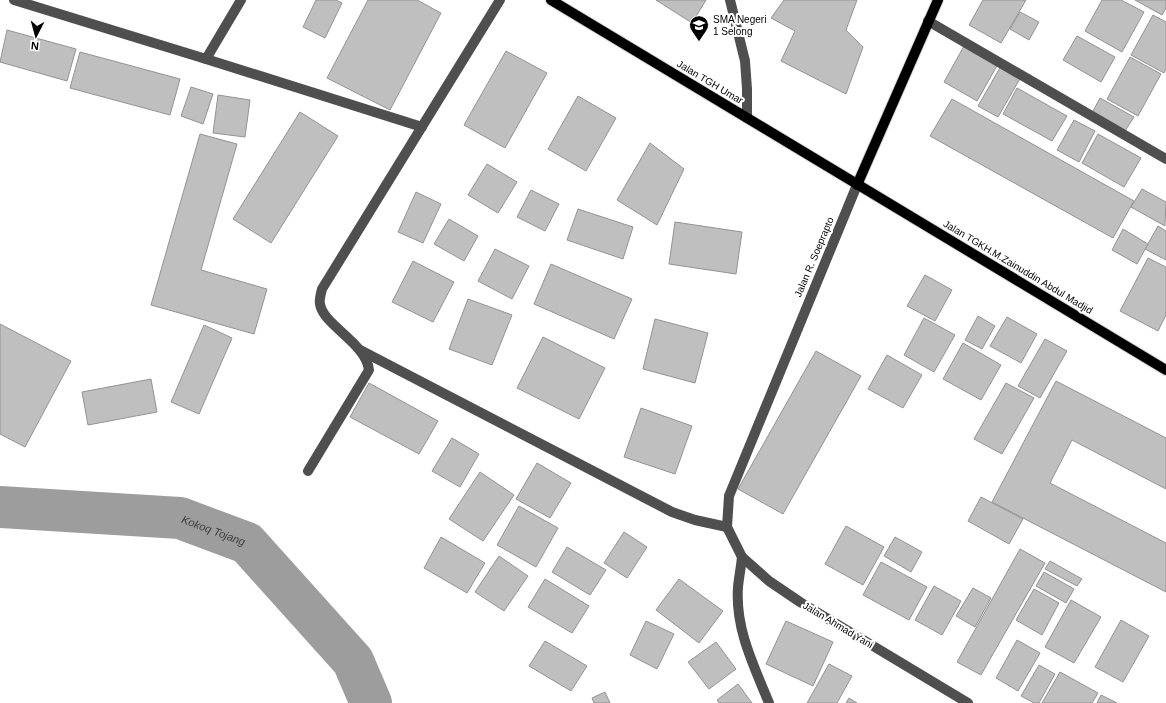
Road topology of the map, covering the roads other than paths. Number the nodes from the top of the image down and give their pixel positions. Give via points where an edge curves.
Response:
1 (14, 0) edge
2 (241, 0) edge
3 (500, 0) edge
4 (551, 0) edge
5 (730, 0) edge
6 (938, 0) edge
7 (928, 20) junction
8 (206, 59) junction
9 (747, 118) junction
10 (422, 127) junction
11 (1166, 159) edge
12 (857, 185) junction
13 (358, 349) junction
14 (1166, 370) edge
15 (308, 471) dead end
16 (727, 527) junction
17 (742, 557) junction
18 (769, 703) edge
19 (968, 703) edge

1 - 8 street
2 - 8 street
3 - 10 street
4 - 9 main road, Jalan TGH Umar
5 - 9 street via 745,61
6 - 7 main road, Jalan R. Soeprapto
7 - 11 street
7 - 12 main road, Jalan R. Soeprapto
8 - 10 street
9 - 12 main road, Jalan TGH Umar
10 - 13 street via 322,289 320,304 324,314
12 - 14 main road, Jalan TGKH.M.Zainuddin Abdul Madjid
12 - 16 street, Jalan R. Soeprapto via 729,496
13 - 15 street via 368,363 367,376
13 - 16 street via 672,512
16 - 17 street, Jalan Ahmad Yani
17 - 18 street via 738,589 743,635 759,683
17 - 19 street, Jalan Ahmad Yani via 769,581 800,602

